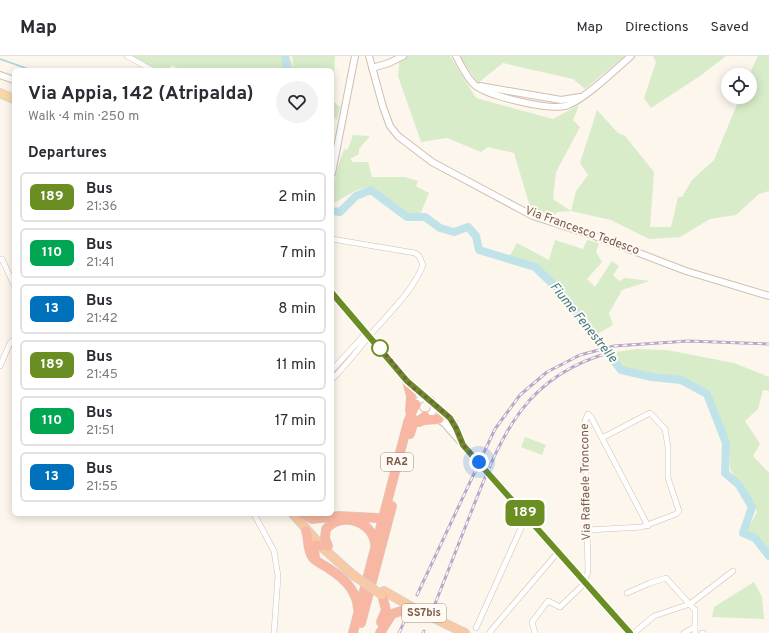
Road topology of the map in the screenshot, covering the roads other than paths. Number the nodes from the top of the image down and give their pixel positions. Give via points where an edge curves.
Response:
1 (127, 56) edge
2 (354, 56) edge
3 (369, 56) edge
4 (403, 56) edge
5 (456, 56) edge
6 (631, 56) edge
7 (148, 68) edge
8 (372, 68) junction
9 (0, 75) edge
10 (12, 79) edge
11 (0, 92) edge
12 (12, 98) edge
13 (336, 150) junction
14 (334, 154) edge
15 (334, 162) edge
16 (334, 239) edge
17 (0, 259) edge
18 (12, 281) edge
19 (334, 296) edge
20 (769, 296) edge
21 (368, 334) junction
22 (12, 341) edge
23 (349, 357) junction
24 (0, 366) edge
25 (334, 367) edge
26 (334, 376) edge
27 (410, 384) junction
28 (426, 398) junction
29 (416, 404) junction
30 (433, 404) junction
31 (425, 416) junction
32 (409, 418) junction
33 (440, 419) junction
34 (410, 435) junction
35 (602, 438) junction
36 (463, 445) junction
37 (387, 503) junction
38 (527, 515) junction
39 (255, 516) edge
40 (295, 516) edge
41 (301, 516) edge
42 (307, 516) edge
43 (368, 517) junction
44 (382, 521) junction
45 (648, 526) junction
46 (587, 530) junction
47 (306, 531) junction
48 (324, 546) junction
49 (375, 548) junction
50 (559, 552) junction
51 (317, 560) junction
52 (376, 571) junction
53 (733, 571) dead end
54 (366, 582) junction
55 (585, 582) junction
56 (350, 586) junction
57 (383, 593) junction
58 (627, 593) dead end
59 (690, 604) junction
60 (413, 613) junction
61 (358, 615) junction
62 (476, 628) dead end
63 (695, 630) edge
64 (274, 633) edge
65 (353, 633) edge
66 (359, 633) edge
67 (376, 633) edge
68 (380, 633) edge
69 (453, 633) edge
70 (465, 633) edge
71 (489, 633) edge
72 (535, 633) edge
73 (630, 633) edge
74 (634, 633) edge
75 (684, 633) edge

1 - 7 street
2 - 13 street
3 - 8 street, Via Francesco Tedesco
4 - 8 street
5 - 6 street via 475,85 497,97 562,107 583,96
8 - 20 street, Via Francesco Tedesco via 382,107 390,126 398,136 432,162 534,216 686,271
9 - 10 street
11 - 12 main road
13 - 14 street
13 - 15 street
16 - 21 street via 415,253 421,259 423,265 410,287
17 - 18 street
19 - 21 street
21 - 23 street
21 - 27 street
22 - 24 street
23 - 25 street via 340,359
23 - 26 street
27 - 28 street
27 - 29 street
27 - 32 highway
28 - 29 street via 421,398
28 - 30 street
29 - 31 street via 418,412
29 - 32 highway
30 - 31 street via 433,410
30 - 36 street via 454,423
31 - 33 street
31 - 34 highway via 413,424
32 - 37 highway, RA2
33 - 34 highway via 420,421
33 - 36 street
34 - 52 highway, RA2
35 - 45 street, Via Raffaele Troncone
35 - 45 street via 650,413 665,429 668,478 680,511
35 - 46 street, Via Raffaele Troncone via 588,414 585,421
36 - 38 street
37 - 43 highway
37 - 44 highway, RA2
38 - 50 street
38 - 62 street
39 - 64 street via 274,551 278,576
40 - 47 highway, SS7bis
41 - 48 highway, SS7bis
42 - 43 highway via 312,519 339,516
43 - 44 highway
44 - 49 highway, RA2
44 - 52 highway via 385,526
45 - 46 street
46 - 55 street, Via Raffaele Troncone via 588,572
47 - 48 highway, SS7bis
47 - 51 highway via 313,558
48 - 49 highway via 327,528 336,522 349,520 363,524 369,529 374,538
48 - 51 highway via 315,546 313,550
48 - 57 highway, SS7bis via 354,573
49 - 54 highway, RA2
50 - 55 street
50 - 71 street
51 - 56 highway
52 - 66 highway, RA2
53 - 59 street
54 - 56 highway via 357,588
54 - 61 highway, RA2
55 - 72 street via 560,607 548,601 532,622
55 - 73 street
56 - 61 highway via 358,603
57 - 60 highway, SS7bis
57 - 67 highway via 386,610
57 - 70 highway, SS7bis
58 - 59 street via 666,578
59 - 63 street via 695,610
59 - 74 street via 654,616
60 - 68 highway via 404,610 392,614
60 - 69 highway, SS7bis
61 - 65 highway, RA2
63 - 75 street

